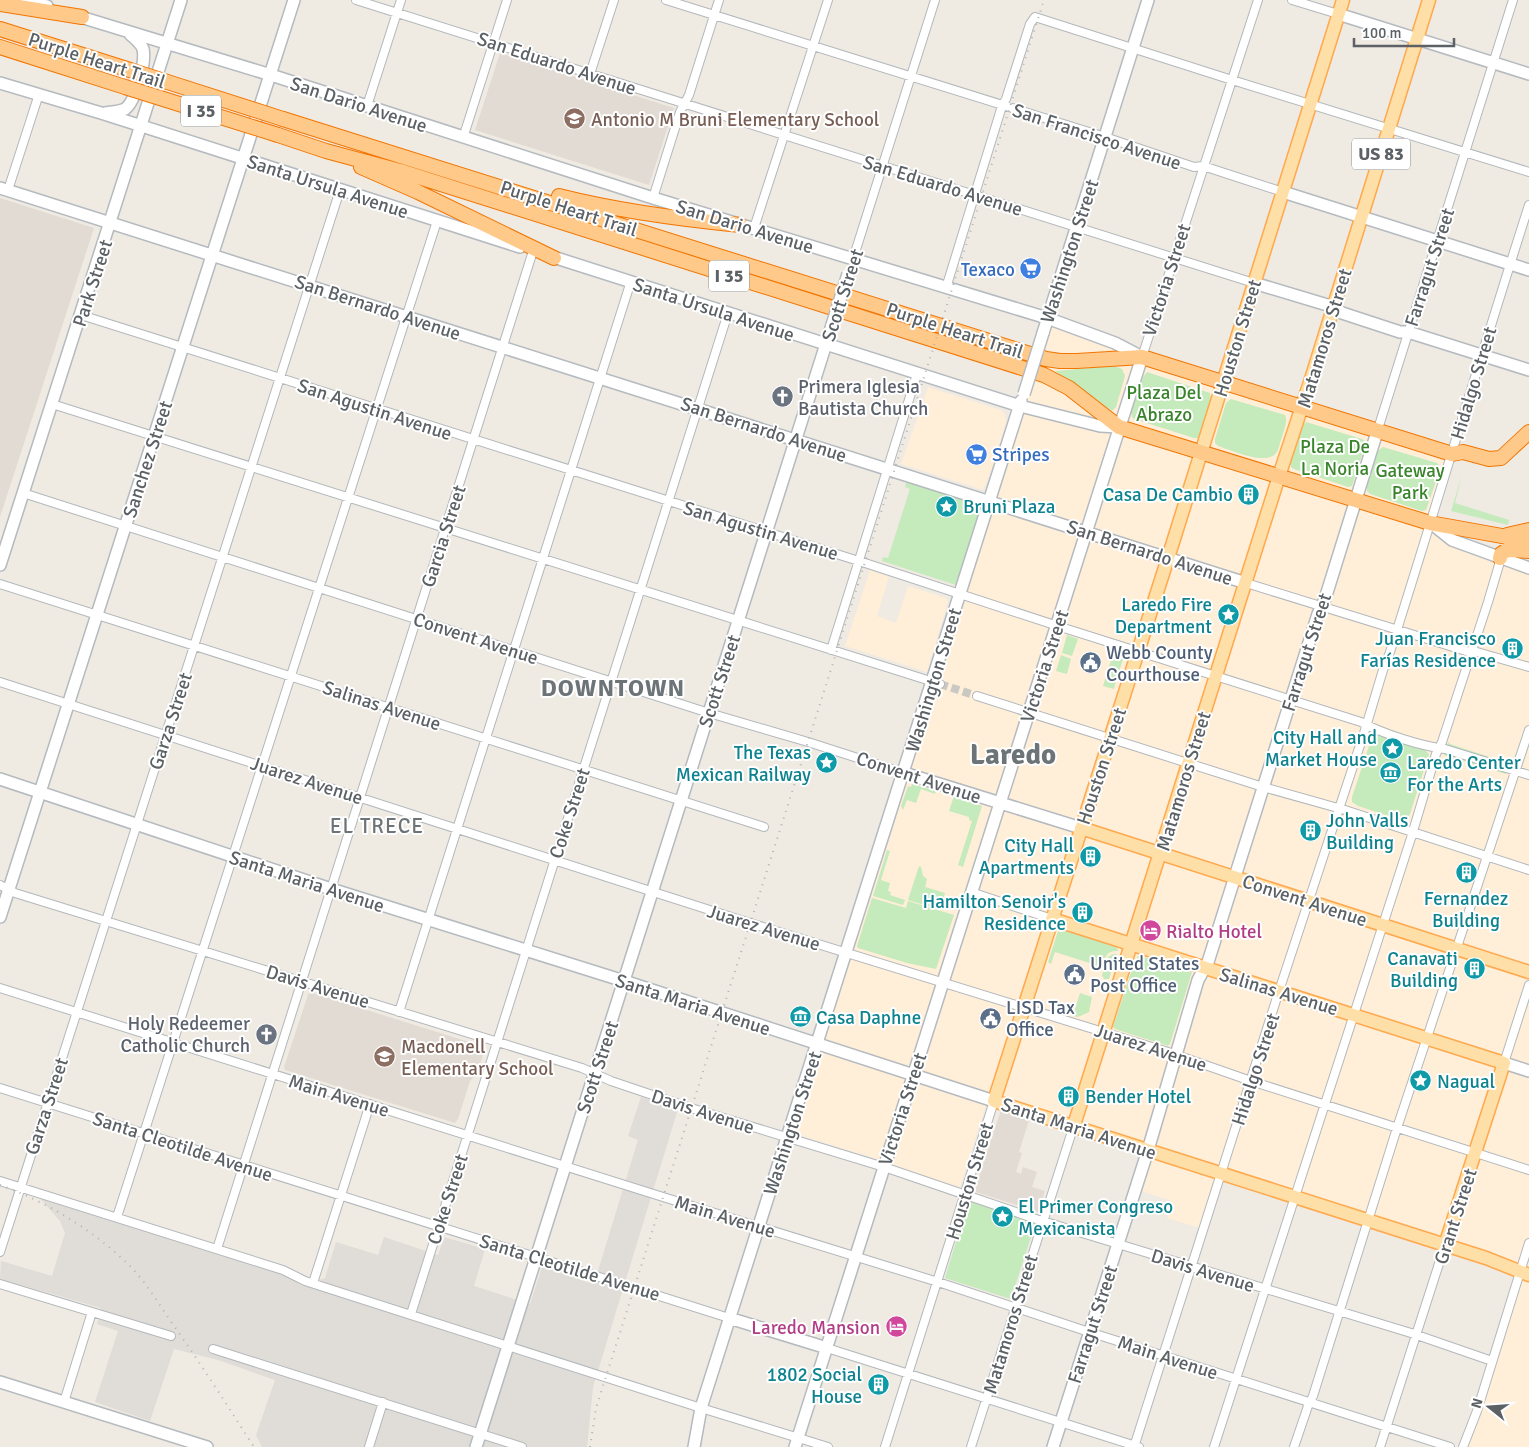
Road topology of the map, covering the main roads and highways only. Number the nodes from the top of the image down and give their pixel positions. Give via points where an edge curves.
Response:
1 (26, 0) edge
2 (181, 0) edge
3 (294, 0) edge
4 (1148, 0) edge
5 (1343, 0) edge
6 (1429, 0) edge
7 (0, 4) edge
8 (1338, 14) junction
9 (82, 18) junction
10 (0, 28) edge
11 (126, 31) junction
12 (1417, 39) junction
13 (168, 44) junction
14 (0, 47) edge
15 (1529, 74) edge
16 (271, 76) junction
17 (0, 83) edge
18 (101, 114) junction
19 (142, 126) junction
20 (326, 151) junction
21 (244, 159) junction
22 (464, 175) junction
23 (4, 189) edge
24 (1283, 192) junction
25 (1362, 218) junction
26 (111, 222) junction
27 (747, 227) junction
28 (213, 254) junction
29 (554, 258) junction
30 (853, 259) junction
31 (1529, 270) edge
32 (1254, 283) junction
33 (1334, 307) junction
34 (1047, 318) junction
35 (826, 345) junction
36 (1142, 357) junction
37 (1529, 370) edge
38 (1222, 383) junction
39 (1020, 406) junction
40 (1302, 408) junction
41 (1120, 427) junction
42 (1377, 432) junction
43 (1529, 432) edge
44 (795, 439) junction
45 (1201, 452) junction
46 (1279, 476) junction
47 (1356, 500) junction
48 (990, 501) junction
49 (1430, 523) junction
50 (1086, 532) junction
51 (1529, 532) edge
52 (1504, 536) junction
53 (1529, 542) edge
54 (1529, 549) edge
55 (1168, 558) junction
56 (1500, 558) junction
57 (0, 565) edge
58 (1529, 568) edge
59 (1246, 583) junction
60 (904, 773) junction
61 (0, 779) edge
62 (40, 792) junction
63 (1000, 802) junction
64 (1081, 828) junction
65 (1160, 853) junction
66 (1234, 878) junction
67 (5, 887) edge
68 (0, 918) edge
69 (1052, 919) junction
70 (1131, 945) junction
71 (1205, 968) junction
72 (1529, 972) edge
73 (624, 981) junction
74 (817, 1044) junction
75 (1504, 1063) junction
76 (1529, 1071) edge
77 (913, 1074) junction
78 (994, 1101) junction
79 (1074, 1125) junction
80 (1148, 1150) junction
81 (1445, 1245) junction
82 (1524, 1273) edge
83 (729, 1318) junction
84 (827, 1348) junction
85 (0, 1382) edge
86 (701, 1408) junction
87 (796, 1443) edge
88 (207, 1447) edge
89 (476, 1447) edge
90 (686, 1447) edge
91 (694, 1447) edge
92 (1053, 1447) edge

1 - 9 main road, San Dario Avenue
2 - 13 main road, Park Street
3 - 16 main road, Sanchez Street
4 - 34 main road, Washington Street
5 - 8 main road, Houston Street
6 - 12 main road, Matamoros Street / US 83
7 - 9 highway
8 - 12 main road
8 - 24 main road, Houston Street
9 - 11 main road, San Dario Avenue
10 - 22 highway, Purple Heart Trail / I 35, bridge
11 - 13 main road, San Dario Avenue
11 - 18 main road via 140,43 143,66 127,107
12 - 15 main road
12 - 25 main road, Matamoros Street / US 83
13 - 16 main road, San Dario Avenue
13 - 19 main road, Park Street
14 - 20 highway, Purple Heart Trail / I 35, bridge
16 - 21 main road, Sanchez Street
16 - 27 main road, San Dario Avenue
17 - 18 main road, Santa Ursula Avenue
18 - 19 main road, Santa Ursula Avenue
19 - 21 main road, Santa Ursula Avenue
19 - 26 main road, Park Street
20 - 29 highway
20 - 41 highway, Purple Heart Trail / I 35 via 400,171 1044,376 1069,388
21 - 28 main road, Sanchez Street
21 - 29 main road, Santa Ursula Avenue
22 - 27 highway via 630,211
22 - 36 highway, Purple Heart Trail / I 35 via 1046,359 1060,362
23 - 26 main road, San Bernardo Avenue
24 - 25 main road, San Francisco Avenue
24 - 32 main road, Houston Street
25 - 31 main road, San Francisco Avenue
25 - 33 main road, Matamoros Street / US 83
26 - 28 main road, San Bernardo Avenue
26 - 57 main road, Park Street
27 - 30 main road, San Dario Avenue
28 - 44 main road, San Bernardo Avenue
28 - 62 main road, Sanchez Street
29 - 35 main road, Santa Ursula Avenue
30 - 34 main road, San Dario Avenue
30 - 35 main road, Scott Street, bridge
32 - 33 main road, San Eduardo Avenue
32 - 38 main road, Houston Street
33 - 37 main road, San Eduardo Avenue via 1342,313
33 - 40 main road, Matamoros Street / US 83
34 - 36 main road, San Dario Avenue
34 - 39 main road, Washington Street, bridge
35 - 39 main road, Santa Ursula Avenue
35 - 44 main road, Scott Street
36 - 38 highway, San Dario Avenue
36 - 41 main road, Victoria Street
38 - 40 highway, San Dario Avenue
38 - 45 main road, Houston Street
39 - 41 main road, Santa Ursula Avenue via 1100,426
39 - 48 main road, Washington Street
40 - 42 highway, San Dario Avenue
40 - 46 main road, Matamoros Street / US 83
41 - 45 highway, Santa Ursula Avenue
41 - 50 main road, Victoria Street
42 - 43 highway, San Dario Avenue via 1489,459 1501,458
42 - 47 main road, Farragut Street
44 - 48 main road, San Bernardo Avenue
44 - 73 main road, Scott Street
45 - 46 highway, Santa Ursula Avenue
45 - 55 main road, Houston Street
46 - 47 highway, Santa Ursula Avenue
46 - 59 main road, Matamoros Street
47 - 49 highway, Santa Ursula Avenue
47 - 66 main road, Farragut Street
48 - 50 main road, San Bernardo Avenue
48 - 60 main road, Washington Street via 936,683
49 - 52 highway, Santa Ursula Avenue
49 - 56 main road, Santa Ursula Avenue via 1452,540
50 - 55 main road, San Bernardo Avenue
50 - 63 main road, Victoria Street
51 - 52 highway
52 - 53 highway
52 - 54 highway
54 - 56 highway via 1507,550
55 - 59 main road, San Bernardo Avenue
55 - 64 main road, Houston Street
56 - 58 main road, Santa Ursula Avenue
59 - 65 main road, Matamoros Street
60 - 63 main road, Convent Avenue
60 - 74 main road, Washington Street
61 - 62 main road, Santa Maria Avenue
62 - 67 main road, Sanchez Street
62 - 73 main road, Santa Maria Avenue via 232,857
63 - 64 main road, Convent Avenue
63 - 77 main road, Victoria Street
64 - 65 main road, Convent Avenue
64 - 69 main road, Houston Street
65 - 66 main road, Convent Avenue
65 - 70 main road, Matamoros Street
66 - 71 main road, Farragut Street
66 - 72 main road, Convent Avenue
67 - 68 main road, Sanchez Street
69 - 70 main road, Salinas Avenue
69 - 78 main road, Houston Street
70 - 71 main road, Salinas Avenue
70 - 79 main road, Matamoros Street
71 - 75 main road, Salinas Avenue
71 - 80 main road, Farragut Street via 1198,980
73 - 74 main road, Santa Maria Avenue
73 - 89 main road, Scott Street
74 - 77 main road, Santa Maria Avenue
74 - 83 main road, Washington Street
75 - 76 main road, Salinas Avenue
75 - 81 main road, Grant Street
77 - 78 main road, Santa Maria Avenue
77 - 84 main road, Victoria Street
78 - 79 main road, Santa Maria Avenue
79 - 80 main road, Santa Maria Avenue
80 - 81 main road, Santa Maria Avenue
80 - 92 main road, Farragut Street
81 - 82 main road, Santa Maria Avenue
83 - 84 main road, Santa Cleotilde Avenue
83 - 86 main road, Washington Street
84 - 87 main road, Victoria Street
85 - 88 main road
86 - 90 main road
86 - 91 main road, Washington Street

